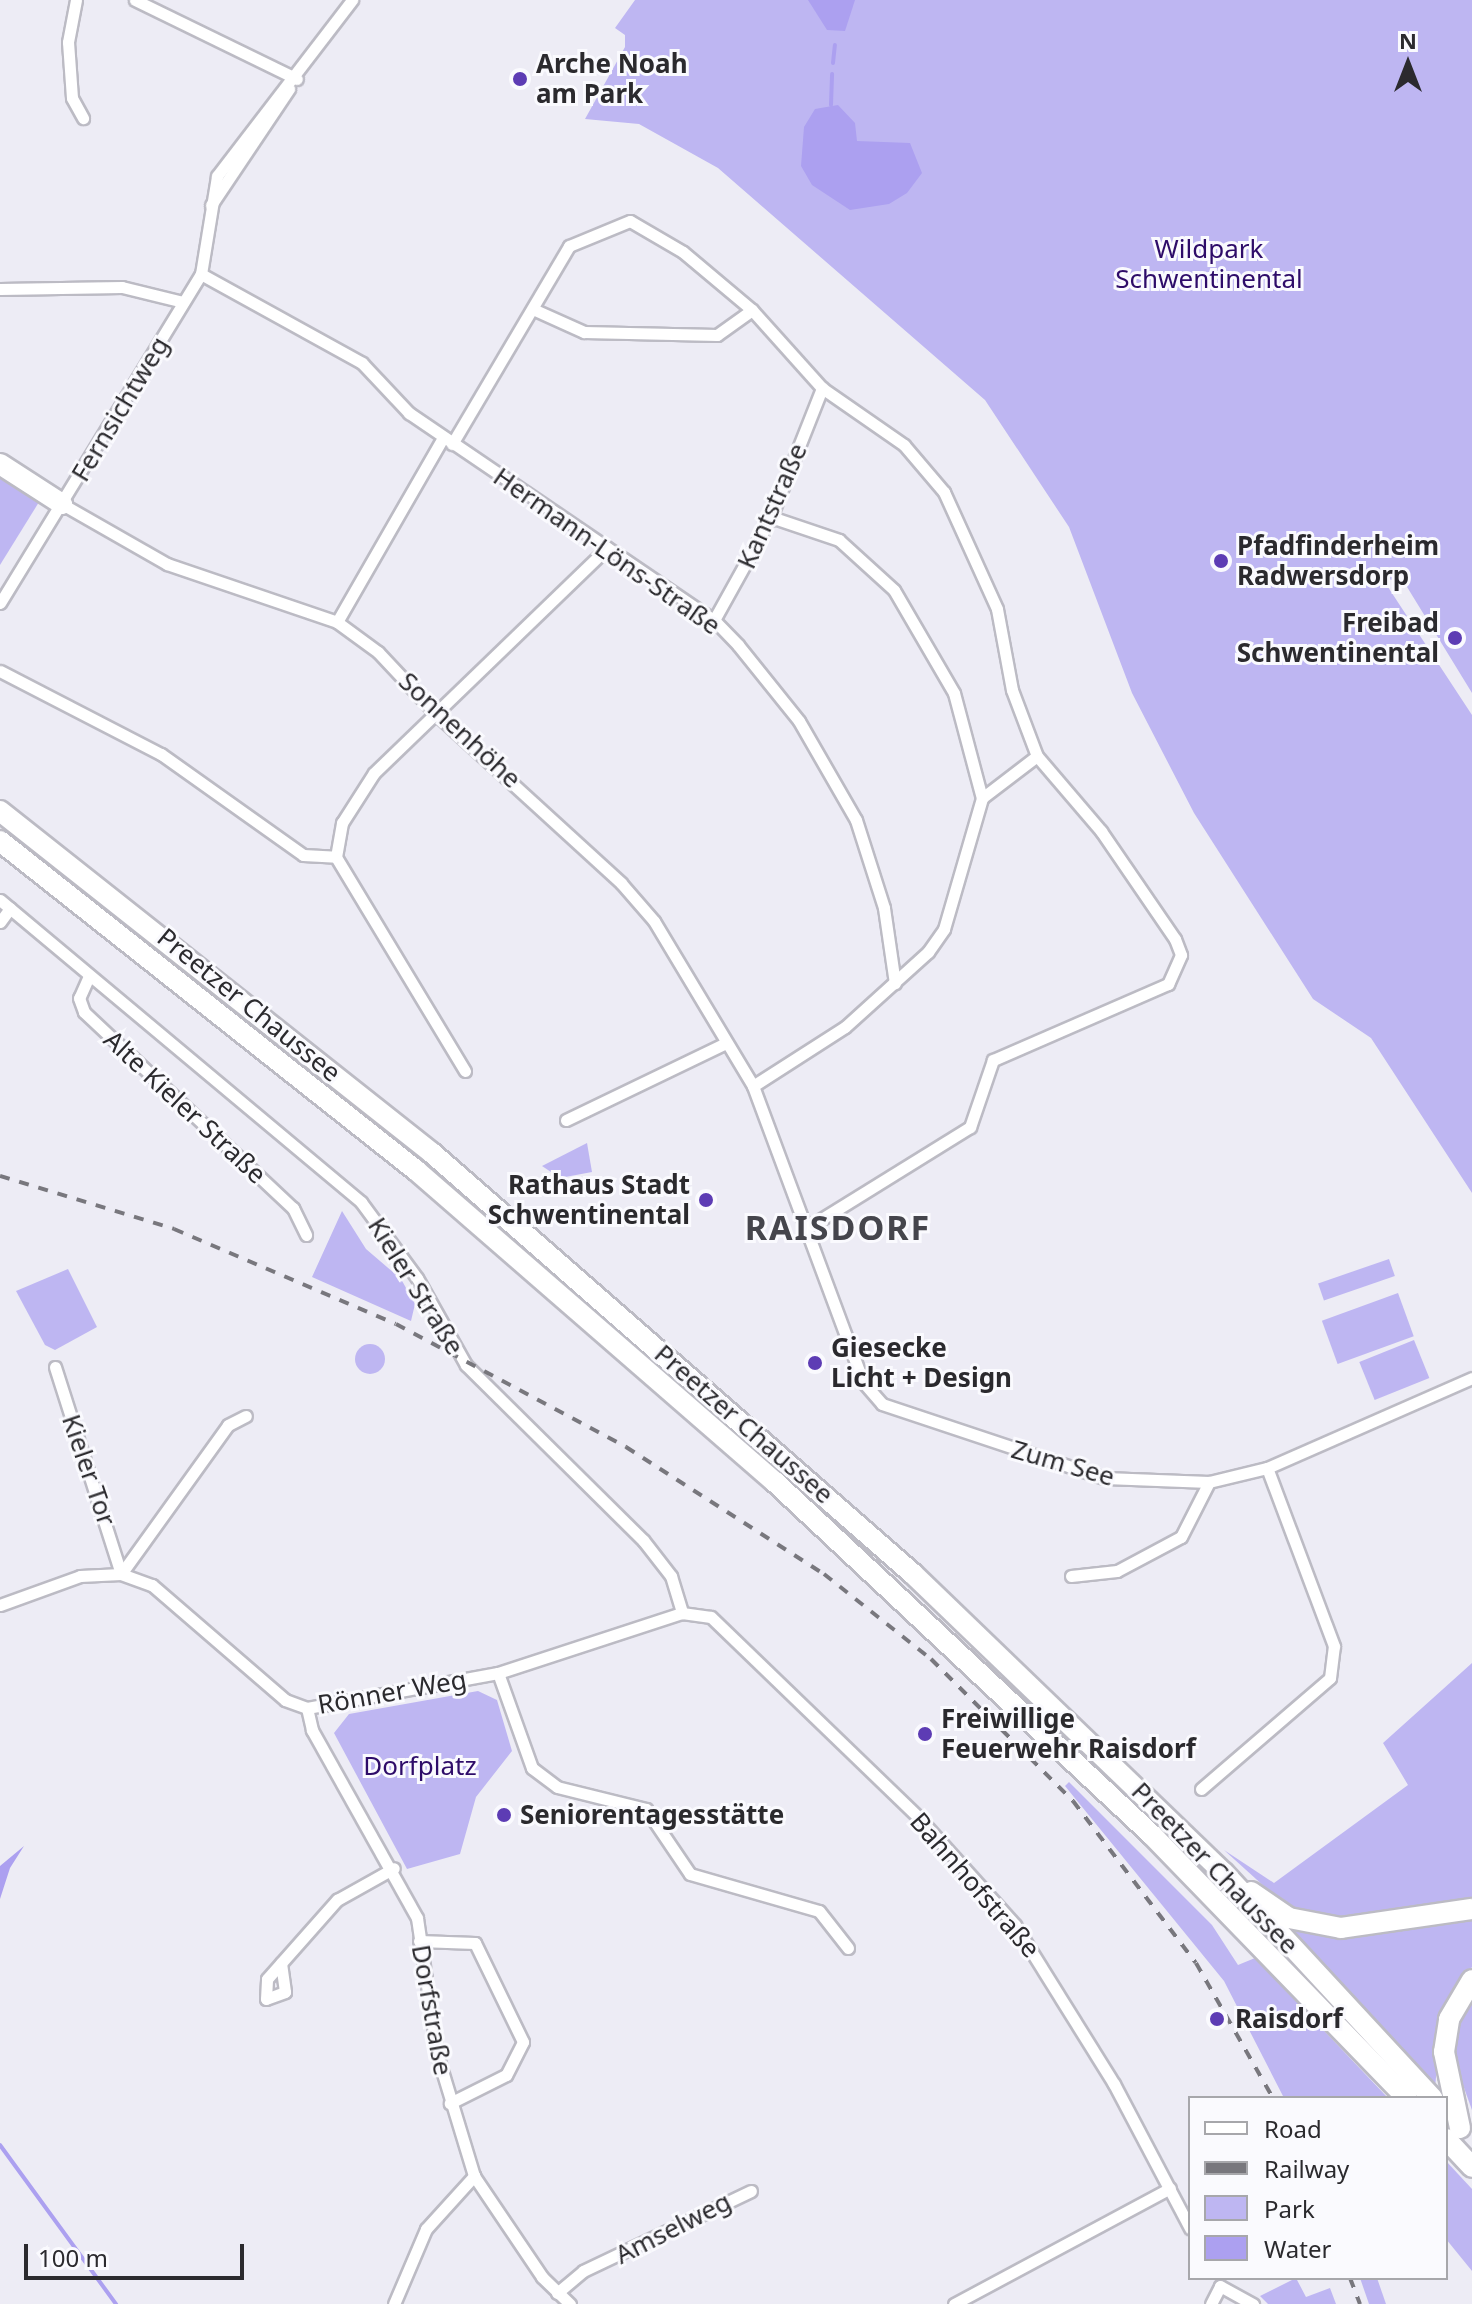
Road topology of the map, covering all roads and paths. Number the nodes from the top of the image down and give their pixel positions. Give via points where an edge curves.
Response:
1 (76, 0) edge
2 (135, 0) edge
3 (352, 0) edge
4 (293, 84) junction
5 (83, 118) dead end
6 (201, 274) junction
7 (0, 289) edge
8 (183, 302) junction
9 (535, 310) junction
10 (752, 310) junction
11 (822, 388) junction
12 (448, 441) junction
13 (0, 464) edge
14 (62, 504) junction
15 (771, 517) junction
16 (607, 548) junction
17 (0, 603) edge
18 (714, 620) junction
19 (337, 622) junction
20 (0, 671) edge
21 (435, 713) junction
22 (1037, 756) junction
23 (982, 798) junction
24 (0, 811) edge
25 (0, 841) edge
26 (336, 857) junction
27 (0, 900) edge
28 (10, 908) junction
29 (0, 922) edge
30 (89, 976) junction
31 (895, 983) junction
32 (726, 1043) junction
33 (465, 1071) dead end
34 (753, 1086) junction
35 (566, 1120) dead end
36 (809, 1227) junction
37 (306, 1235) dead end
38 (55, 1367) dead end
39 (1472, 1378) edge
40 (246, 1416) dead end
41 (1267, 1468) junction
42 (1209, 1482) junction
43 (121, 1574) junction
44 (1071, 1576) dead end
45 (0, 1605) edge
46 (682, 1613) junction
47 (498, 1673) junction
48 (307, 1708) junction
49 (1201, 1789) dead end
50 (394, 1868) junction
51 (1223, 1872) junction
52 (1472, 1909) edge
53 (419, 1941) junction
54 (848, 1948) dead end
55 (281, 1963) dead end
56 (1472, 1980) edge
57 (1405, 2096) edge
58 (1430, 2096) edge
59 (450, 2103) junction
60 (1456, 2130) edge
61 (1472, 2167) edge
62 (474, 2176) junction
63 (1170, 2188) junction
64 (751, 2191) dead end
65 (1188, 2224) edge
66 (1218, 2282) edge
67 (557, 2293) junction
68 (394, 2304) edge
69 (570, 2304) edge
70 (954, 2304) edge
71 (1211, 2304) edge
72 (1253, 2304) edge

1 - 5 street via 68,42 72,98
2 - 4 street
3 - 4 street, Fernsichtweg
4 - 6 street, Fernsichtweg via 211,205
6 - 8 street, Fernsichtweg
6 - 12 street, Hermann-Löns-Straße via 362,363 389,397
7 - 8 street via 122,287
8 - 14 street, Fernsichtweg
9 - 10 street via 584,332 717,335
9 - 10 street via 569,246 630,221 683,252
9 - 12 street
10 - 11 street
11 - 15 street, Kantstraße
11 - 22 street via 904,445 944,492 997,609 1012,690
12 - 16 street, Hermann-Löns-Straße
12 - 19 street
13 - 14 highway
14 - 17 street, Fernsichtweg
14 - 19 street, Sonnenhöhe via 167,564
15 - 18 street, Kantstraße
15 - 23 street via 839,540 894,590 954,693
16 - 18 street, Hermann-Löns-Straße
16 - 21 street
18 - 31 street, Hermann-Löns-Straße via 790,708 837,782 875,870
19 - 21 street, Sonnenhöhe via 378,652
20 - 26 street via 161,754 303,855
21 - 26 street via 354,794
21 - 32 street, Sonnenhöhe via 621,883 654,921
22 - 23 street
22 - 36 street via 1101,831 1175,939 1181,955 1168,984 993,1060 970,1127
23 - 31 street via 944,929
24 - 51 highway, Preetzer Chaussee via 468,1185 913,1574
25 - 57 highway, Preetzer Chaussee via 417,1171 799,1504 1152,1835
26 - 33 street
27 - 28 street, Kieler Straße
28 - 29 street
28 - 30 street, Kieler Straße
30 - 37 street, Alte Kieler Straße via 79,998 84,1012 293,1208
30 - 46 street, Kieler Straße via 361,1202 417,1278 466,1365 653,1551
31 - 34 street via 845,1027
32 - 34 street, Sonnenhöhe
32 - 35 street
34 - 36 street, Zum See
36 - 42 street, Zum See via 863,1382 882,1404 1105,1478
38 - 43 street, Kieler Tor
39 - 41 street, Zum See
40 - 43 street via 228,1425
41 - 42 street, Zum See
41 - 49 street via 1334,1646 1330,1678
42 - 44 street via 1181,1537 1117,1571
43 - 45 street, Rönner Weg via 80,1576
43 - 48 street, Rönner Weg via 152,1585 285,1700
46 - 47 street, Rönner Weg
46 - 63 street, Bahnhofstraße via 711,1617 973,1875 1048,1970
47 - 48 street, Rönner Weg
47 - 54 street via 532,1768 557,1787 646,1809 690,1874 819,1911
48 - 50 street, Dorfstraße via 312,1730
50 - 53 street, Dorfstraße
50 - 55 street via 337,1900
51 - 52 highway via 1289,1918 1312,1925 1375,1926
51 - 58 highway, Preetzer Chaussee
53 - 59 street, Dorfstraße
53 - 59 street via 475,1943 523,2042 506,2075
56 - 60 highway via 1449,2019 1444,2052
59 - 62 street, Dorfstraße
60 - 61 highway
62 - 67 street, Dorfstraße
62 - 68 street via 426,2229
63 - 65 street, Bahnhofstraße
63 - 70 street
64 - 67 street, Amselweg via 583,2271
66 - 71 street
66 - 72 street
67 - 69 street, Dorfstraße

